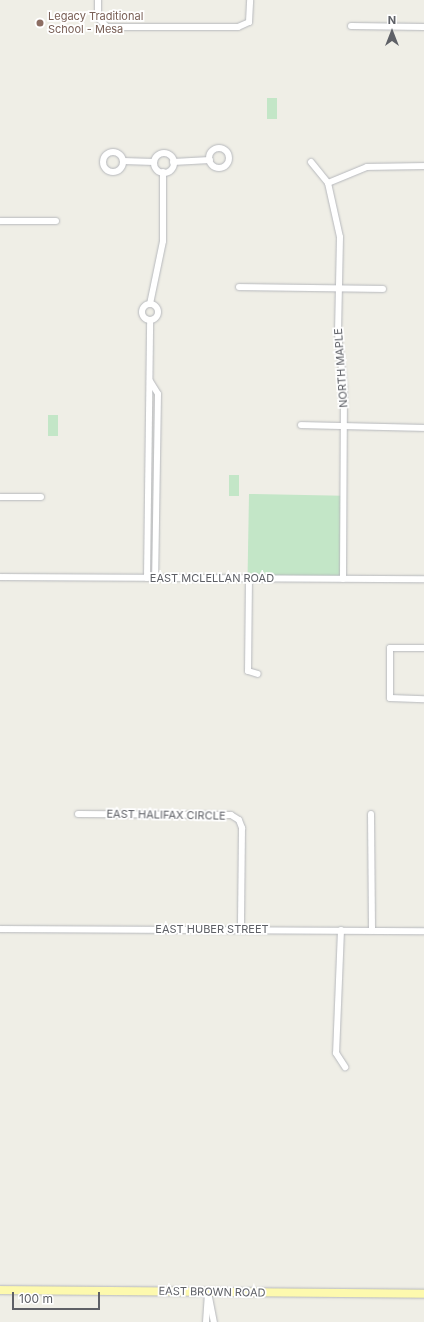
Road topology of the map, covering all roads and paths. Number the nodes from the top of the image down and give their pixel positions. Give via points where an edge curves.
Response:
1 (98, 0) edge
2 (250, 0) edge
3 (351, 26) dead end
4 (424, 27) edge
5 (210, 160) dead end
6 (123, 162) dead end
7 (154, 162) junction
8 (174, 162) junction
9 (311, 162) dead end
10 (424, 166) edge
11 (163, 172) junction
12 (328, 183) junction
13 (0, 221) edge
14 (56, 221) dead end
15 (239, 287) dead end
16 (340, 288) junction
17 (383, 289) dead end
18 (150, 304) junction
19 (150, 320) junction
20 (150, 381) junction
21 (301, 425) dead end
22 (344, 426) junction
23 (148, 427) junction
24 (158, 427) junction
25 (424, 428) edge
26 (0, 497) edge
27 (41, 497) dead end
28 (147, 516) junction
29 (156, 517) junction
30 (147, 543) junction
31 (155, 543) junction
32 (147, 556) junction
33 (155, 557) junction
34 (0, 577) edge
35 (146, 578) junction
36 (155, 578) junction
37 (249, 578) junction
38 (343, 579) junction
39 (424, 579) edge
40 (424, 648) edge
41 (258, 674) dead end
42 (424, 699) edge
43 (78, 814) dead end
44 (372, 814) dead end
45 (241, 928) junction
46 (0, 929) edge
47 (341, 930) junction
48 (372, 930) junction
49 (424, 931) edge
50 (345, 1067) dead end
51 (0, 1290) edge
52 (208, 1292) junction
53 (424, 1294) edge
54 (206, 1322) edge
55 (214, 1322) edge

1 - 2 street via 98,18 102,24 238,27 246,24
3 - 4 street
5 - 8 street
6 - 7 street
7 - 8 street via 163,153
7 - 11 street via 157,170
8 - 11 street via 170,170
9 - 12 street
10 - 12 street via 367,167
11 - 18 street via 163,241
12 - 16 street, NORTH MAPLE via 340,237
13 - 14 street
15 - 16 street
16 - 17 street
16 - 22 street, NORTH MAPLE via 338,334 344,388
18 - 19 street via 158,312
18 - 19 street via 142,312
19 - 20 street
20 - 23 street
20 - 24 street via 158,394
21 - 22 street
22 - 25 street
22 - 38 street, NORTH MAPLE
23 - 24 street
23 - 28 street
24 - 29 street
26 - 27 street
28 - 29 street
28 - 30 street
29 - 31 street
30 - 31 street
30 - 32 street
31 - 33 street
32 - 33 street
32 - 35 street
33 - 36 street
34 - 35 street, EAST MCLELLAN ROAD
35 - 36 street, EAST MCLELLAN ROAD
36 - 37 street, EAST MCLELLAN ROAD
37 - 38 street, EAST MCLELLAN ROAD
37 - 41 street via 248,671
38 - 39 street, EAST MCLELLAN ROAD
40 - 42 street via 390,648 390,698
43 - 45 street, EAST HALIFAX CIRCLE via 231,815 239,820 242,828
44 - 48 street
45 - 46 street, EAST HUBER STREET
45 - 47 street, EAST HUBER STREET
47 - 48 street, EAST HUBER STREET
47 - 50 street via 336,1053
48 - 49 street, EAST HUBER STREET
51 - 52 main road, EAST BROWN ROAD
52 - 53 main road, EAST BROWN ROAD
52 - 54 street
52 - 55 street

